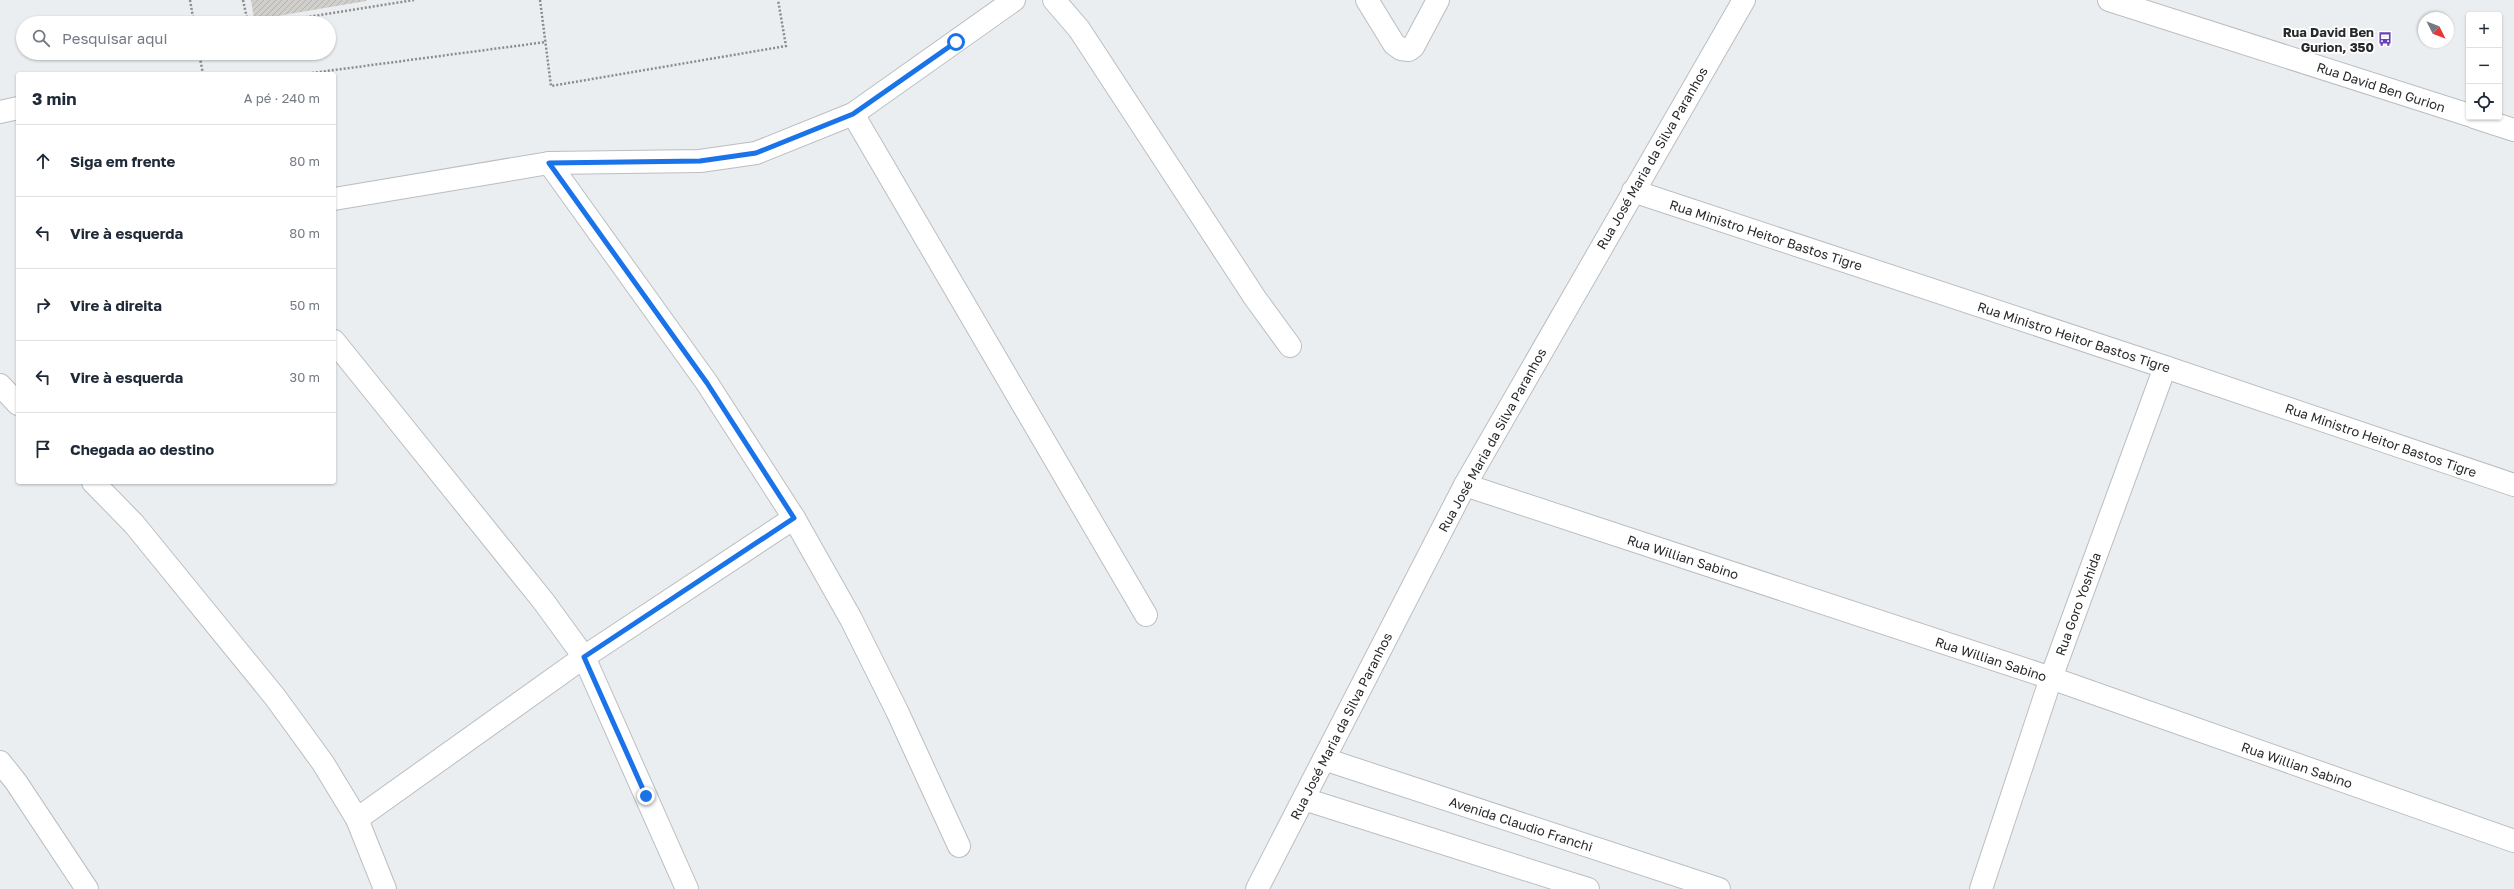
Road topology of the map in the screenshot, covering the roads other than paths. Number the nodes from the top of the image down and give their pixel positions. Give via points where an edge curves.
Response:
1 (1014, 0) edge
2 (1054, 0) edge
3 (1367, 0) edge
4 (1438, 0) edge
5 (1744, 0) edge
6 (2110, 0) edge
7 (16, 108) edge
8 (0, 112) edge
9 (853, 114) junction
10 (2466, 114) edge
11 (2483, 120) edge
12 (2514, 130) edge
13 (549, 163) junction
14 (1633, 191) junction
15 (336, 199) edge
16 (336, 343) edge
17 (1290, 346) dead end
18 (2165, 367) junction
19 (0, 385) edge
20 (16, 402) edge
21 (95, 484) edge
22 (1465, 485) junction
23 (2514, 485) edge
24 (794, 518) junction
25 (1146, 615) dead end
26 (584, 657) junction
27 (2051, 678) junction
28 (1324, 759) junction
29 (0, 762) edge
30 (1304, 799) junction
31 (357, 819) junction
32 (2514, 841) edge
33 (958, 846) dead end
34 (87, 889) edge
35 (385, 889) edge
36 (687, 889) edge
37 (1257, 889) edge
38 (1588, 889) edge
39 (1719, 889) edge
40 (1981, 889) edge

1 - 9 street
2 - 17 street via 1080,29 1255,298
3 - 4 street via 1394,44 1401,49 1409,50
5 - 14 street, Rua José Maria da Silva Paranhos
6 - 10 street, Rua David Ben Gurion
7 - 8 street
9 - 13 street via 756,153 700,161
9 - 25 street
11 - 12 street
13 - 15 street
13 - 24 street via 707,383
14 - 18 street, Rua Ministro Heitor Bastos Tigre
14 - 22 street, Rua José Maria da Silva Paranhos
16 - 26 street via 544,602
18 - 23 street, Rua Ministro Heitor Bastos Tigre
18 - 27 street, Rua Goro Yoshida
19 - 20 street
21 - 31 street via 134,524 275,697 323,763
22 - 27 street, Rua Willian Sabino
22 - 28 street, Rua José Maria da Silva Paranhos
24 - 26 street
24 - 33 street via 851,620 897,711
26 - 31 street
26 - 36 street
27 - 32 street, Rua Willian Sabino
27 - 40 street, Rua Goro Yoshida
28 - 30 street, Rua José Maria da Silva Paranhos
28 - 39 street, Avenida Claudio Franchi
29 - 34 street
30 - 37 street, Rua José Maria da Silva Paranhos
30 - 38 street
31 - 35 street

